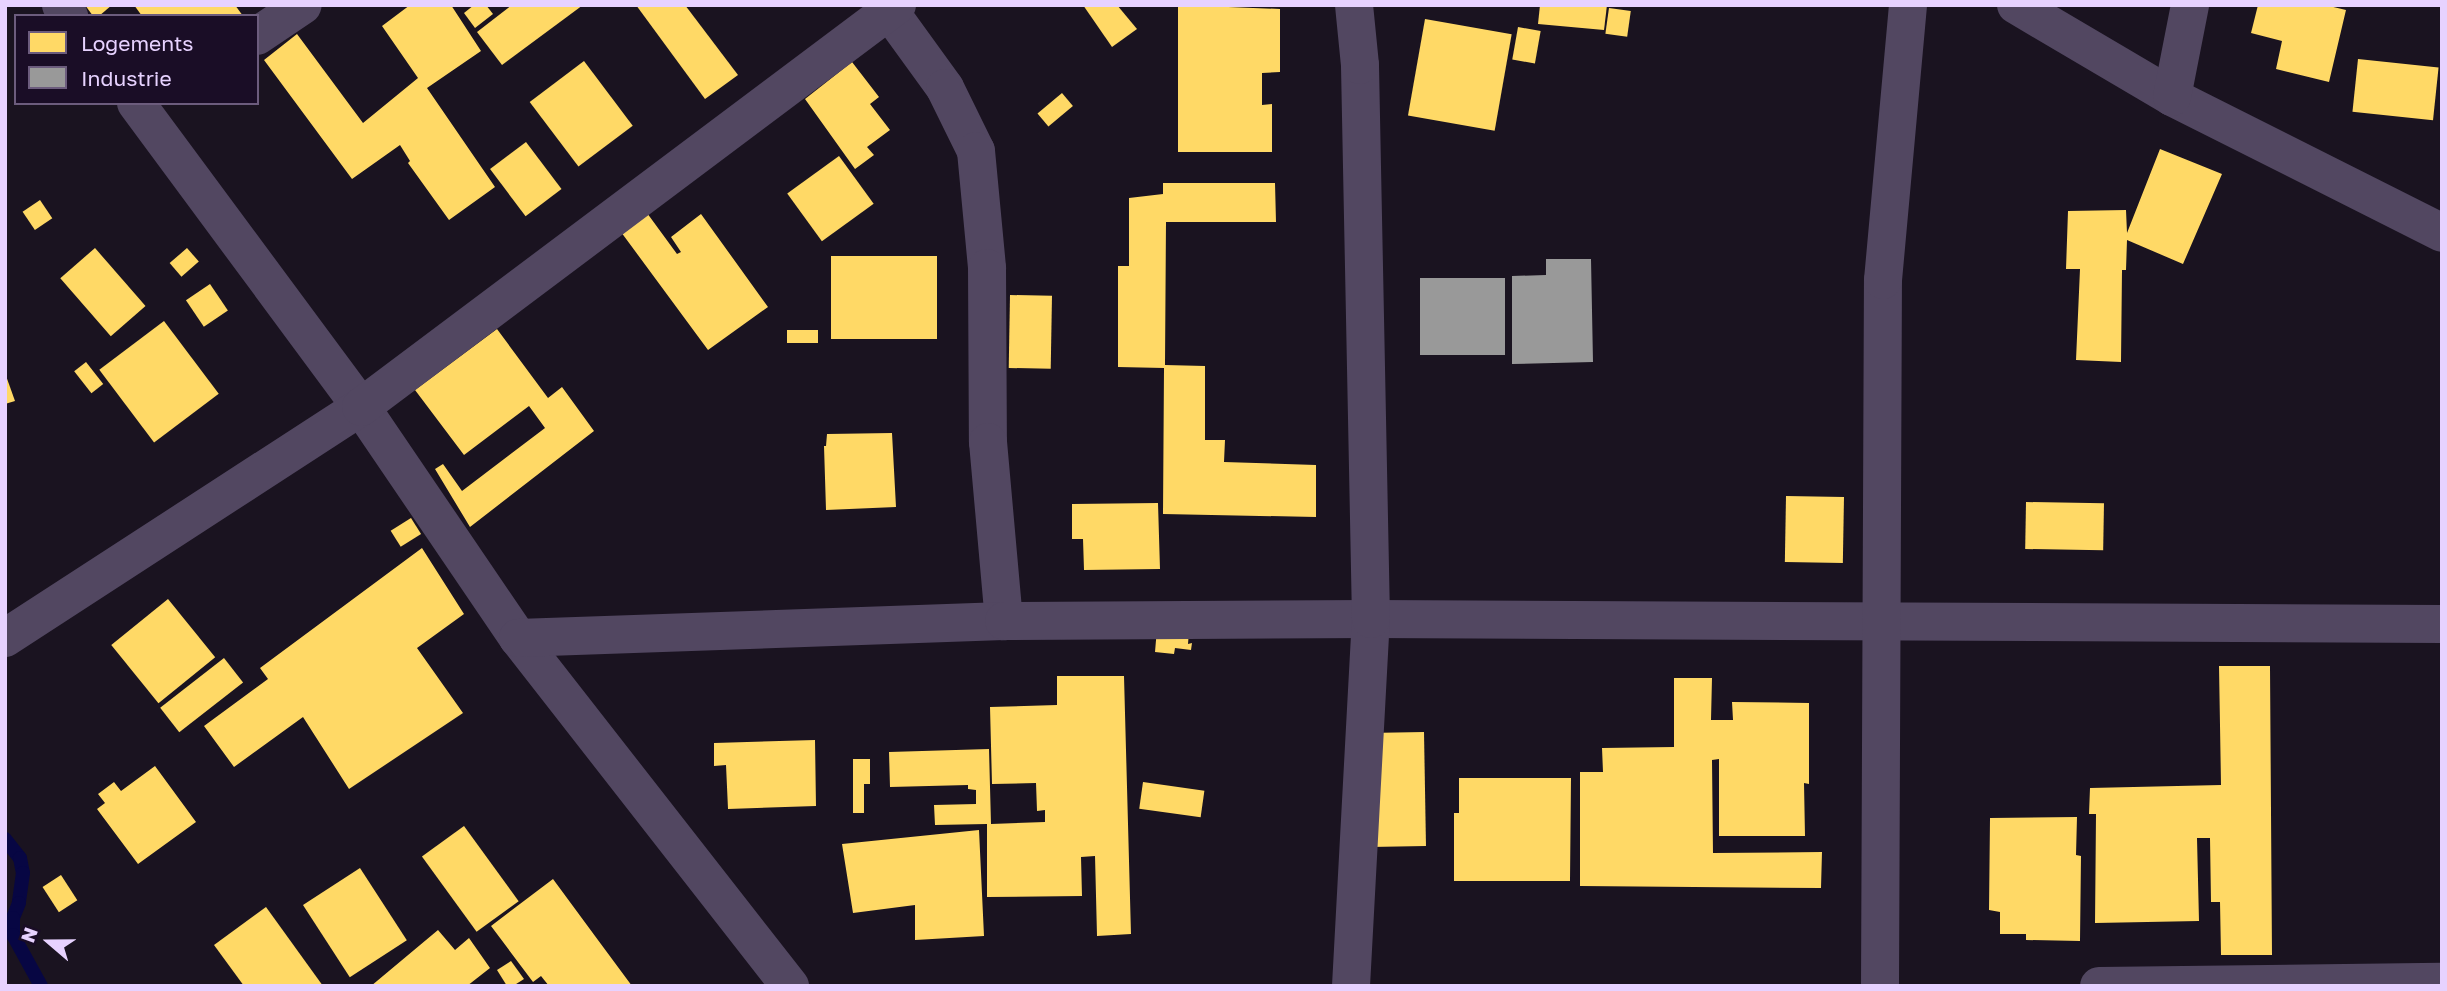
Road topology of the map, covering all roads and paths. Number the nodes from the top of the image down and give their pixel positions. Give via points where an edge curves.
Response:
1 (303, 5) edge
2 (1354, 5) edge
3 (1908, 5) edge
4 (2016, 5) edge
5 (2190, 5) edge
6 (890, 7) edge
7 (259, 35) edge
8 (2172, 97) junction
9 (144, 106) edge
10 (2442, 233) edge
11 (361, 407) junction
12 (1371, 619) junction
13 (1004, 621) junction
14 (1883, 622) junction
15 (2442, 624) edge
16 (5, 638) edge
17 (518, 638) junction
18 (2442, 982) edge
19 (790, 986) edge
20 (1352, 986) edge
21 (1880, 986) edge
22 (2099, 986) edge

1 - 7 street
2 - 12 street via 1360,65
3 - 14 street via 1883,280
4 - 8 street
5 - 8 street
6 - 11 street
6 - 13 street via 945,88 976,151 987,268 988,442
8 - 10 street
9 - 11 street
11 - 16 street
11 - 17 street
12 - 13 street
12 - 14 street
12 - 20 street
13 - 17 street
14 - 15 street
14 - 21 street
17 - 19 street
18 - 22 street

